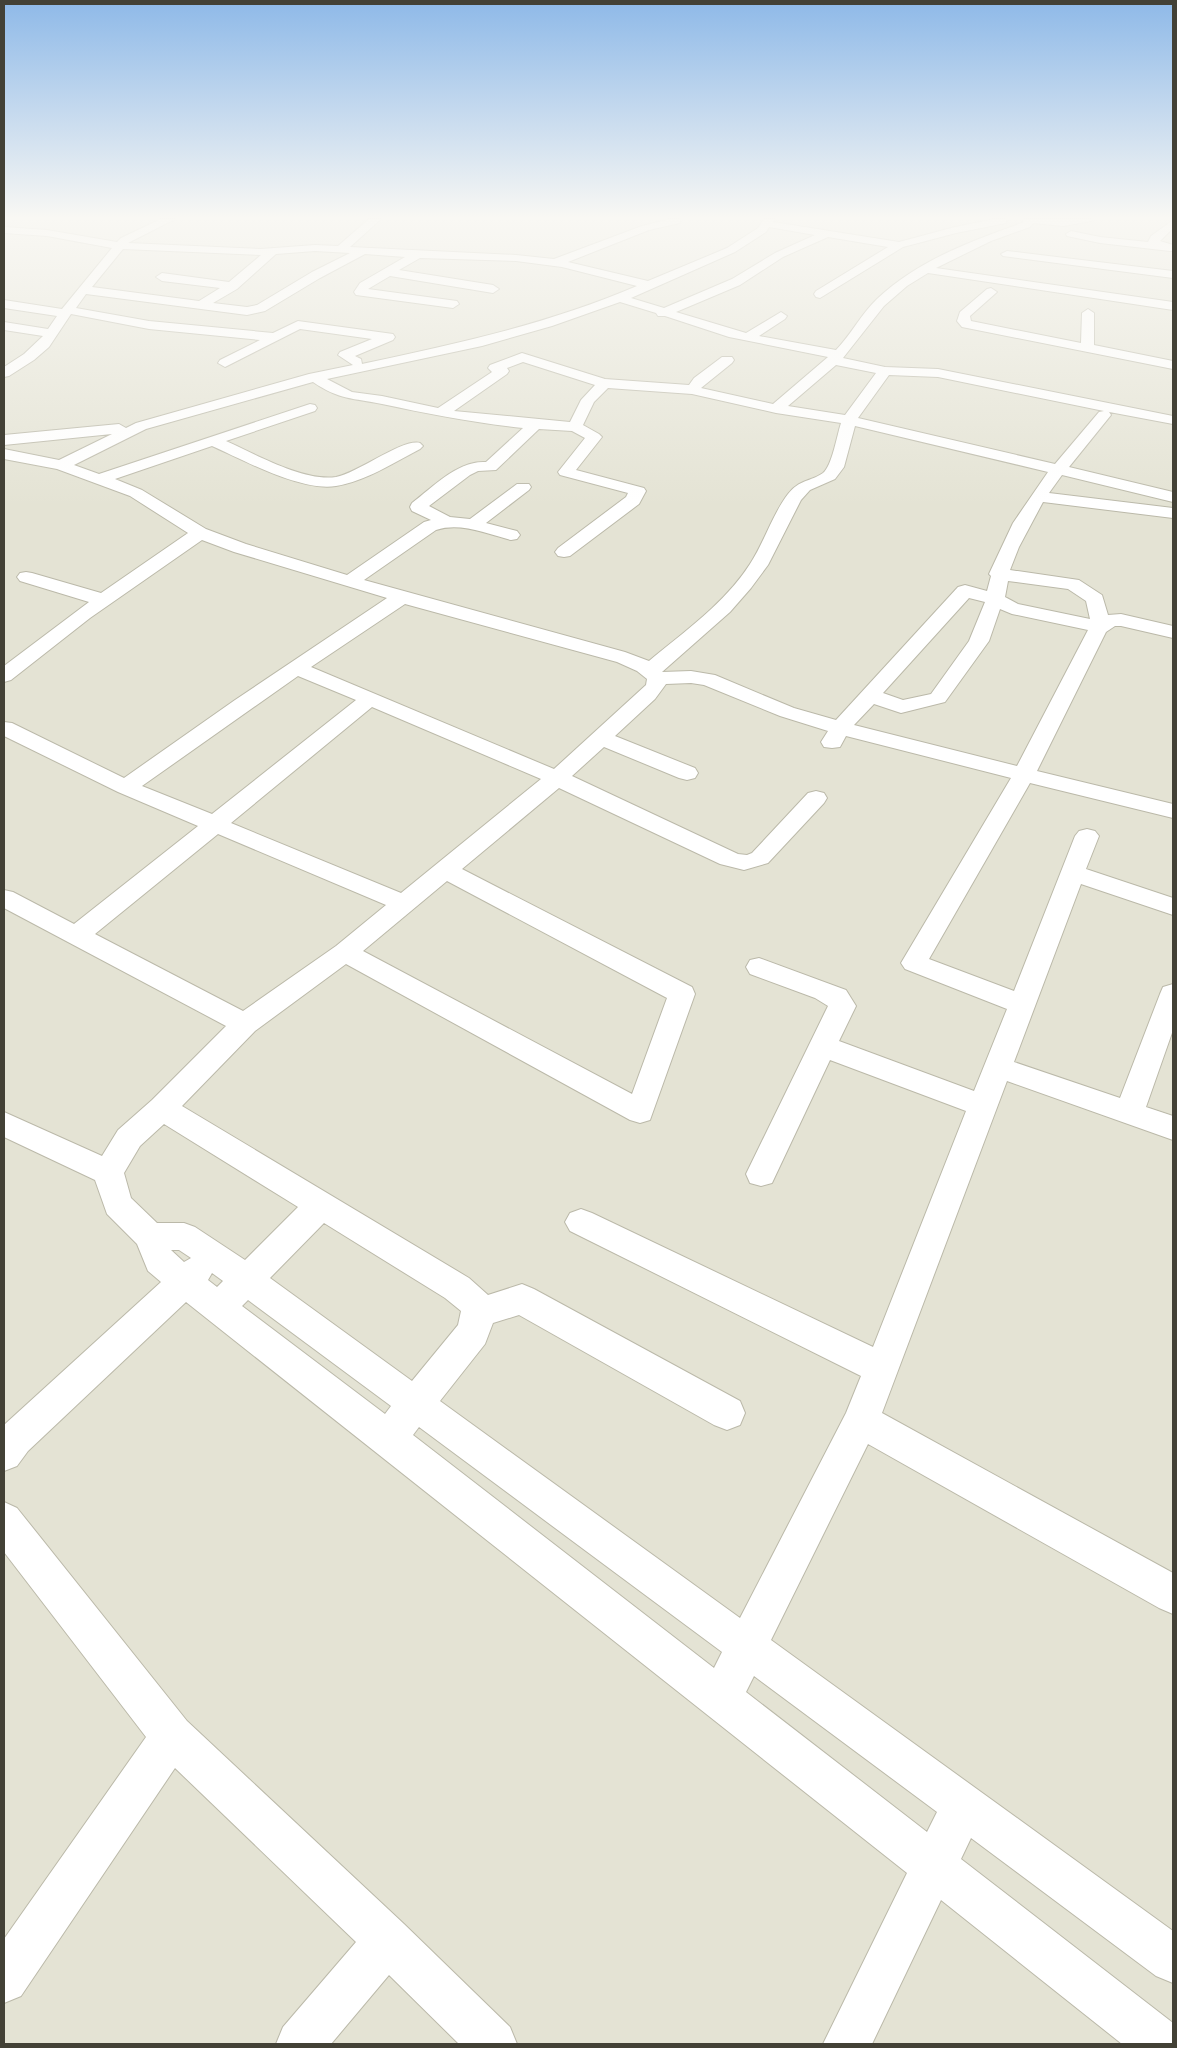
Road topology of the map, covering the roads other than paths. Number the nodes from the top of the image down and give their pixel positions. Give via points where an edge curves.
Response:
1 (65, 315) edge
2 (88, 315) edge
3 (183, 315) edge
4 (574, 315) edge
5 (667, 315) edge
6 (871, 315) edge
7 (965, 315) edge
8 (1088, 315) edge
9 (781, 316) dead end
10 (4, 326) edge
11 (166, 326) junction
12 (52, 333) junction
13 (274, 337) junction
14 (749, 338) junction
15 (1087, 347) junction
16 (836, 358) junction
17 (727, 360) dead end
18 (225, 363) dead end
19 (364, 366) junction
20 (1173, 366) edge
21 (903, 370) junction
22 (885, 371) junction
23 (4, 374) edge
24 (314, 377) junction
25 (604, 383) junction
26 (693, 390) junction
27 (310, 408) dead end
28 (776, 409) junction
29 (440, 413) junction
30 (1104, 415) junction
31 (849, 420) junction
32 (1173, 420) edge
33 (535, 425) junction
34 (142, 426) junction
35 (575, 427) junction
36 (1173, 429) edge
37 (4, 440) edge
38 (212, 441) junction
39 (415, 446) dead end
40 (4, 454) edge
41 (61, 465) junction
42 (1059, 469) junction
43 (100, 479) junction
44 (523, 487) dead end
45 (1038, 497) junction
46 (1173, 497) edge
47 (1173, 513) edge
48 (445, 521) junction
49 (473, 525) junction
50 (200, 533) junction
51 (511, 535) dead end
52 (564, 552) dead end
53 (998, 574) junction
54 (26, 577) dead end
55 (350, 581) junction
56 (402, 597) junction
57 (995, 599) junction
58 (103, 600) junction
59 (1101, 627) junction
60 (1173, 632) edge
61 (297, 668) junction
62 (654, 674) junction
63 (4, 676) edge
64 (870, 695) junction
65 (370, 699) junction
66 (4, 728) edge
67 (835, 737) junction
68 (600, 738) junction
69 (687, 773) dead end
70 (1024, 775) junction
71 (556, 778) junction
72 (126, 787) junction
73 (816, 798) dead end
74 (1173, 811) edge
75 (215, 824) junction
76 (1087, 836) dead end
77 (445, 870) junction
78 (1073, 873) junction
79 (4, 898) edge
80 (403, 903) junction
81 (1173, 907) edge
82 (76, 936) junction
83 (345, 952) junction
84 (759, 967) dead end
85 (1173, 994) edge
86 (1022, 1005) junction
87 (245, 1024) junction
88 (823, 1046) junction
89 (998, 1067) junction
90 (984, 1106) junction
91 (162, 1108) junction
92 (1130, 1112) junction
93 (4, 1124) edge
94 (1173, 1128) edge
95 (108, 1172) junction
96 (761, 1174) dead end
97 (321, 1205) junction
98 (581, 1222) dead end
99 (150, 1236) junction
100 (213, 1255) junction
101 (247, 1280) junction
102 (184, 1282) junction
103 (218, 1308) junction
104 (479, 1313) junction
105 (881, 1368) junction
106 (417, 1403) junction
107 (727, 1413) dead end
108 (861, 1421) junction
109 (388, 1438) junction
110 (4, 1452) edge
111 (4, 1521) edge
112 (1173, 1594) edge
113 (748, 1645) junction
114 (721, 1698) junction
115 (172, 1736) junction
116 (964, 1805) junction
117 (933, 1867) junction
118 (388, 1940) junction
119 (1173, 1959) edge
120 (4, 1979) edge
121 (300, 2044) edge
122 (493, 2044) edge
123 (847, 2044) edge
124 (1161, 2044) edge

1 - 12 street
2 - 11 street
3 - 11 street
4 - 19 street via 509,335
5 - 14 street
6 - 16 street
7 - 15 street via 963,321 967,324
8 - 15 street
9 - 14 street
10 - 12 street
11 - 13 street
12 - 23 street via 37,351
13 - 18 street
13 - 19 street via 298,325 388,337 345,355
14 - 16 street
15 - 20 street
16 - 22 street
16 - 28 street
17 - 26 street via 699,381
19 - 24 street
21 - 22 street
21 - 30 street
21 - 32 street via 938,373
22 - 31 street
24 - 29 street via 350,396
24 - 34 street
25 - 26 street
25 - 29 street via 522,357 495,368 502,371
25 - 35 street via 588,400
26 - 28 street
27 - 38 street
28 - 31 street
29 - 33 street
30 - 36 street
30 - 42 street
31 - 42 street
31 - 62 street via 836,467 829,476 804,487 794,498 759,565 745,584
33 - 35 street
33 - 48 street via 490,467 476,466 464,472 418,507
34 - 37 street
34 - 41 street
35 - 52 street via 594,437 566,472 638,491 633,500
38 - 39 street via 305,479 326,483 348,478
38 - 43 street
40 - 41 street
41 - 43 street
42 - 45 street
42 - 46 street
43 - 50 street via 136,494
44 - 49 street
45 - 47 street
45 - 53 street via 1016,533
48 - 49 street
48 - 55 street via 430,526
49 - 51 street
50 - 55 street
50 - 58 street
53 - 57 street
53 - 59 street via 1073,584 1095,599
54 - 58 street
55 - 56 street
56 - 61 street
56 - 62 street via 618,656
57 - 59 street via 1012,608
57 - 64 street via 965,591
57 - 64 street via 979,641 938,698 900,706
58 - 63 street
59 - 60 street via 1111,620 1121,620
59 - 70 street
61 - 65 street
61 - 72 street
62 - 67 street via 708,679 787,712
62 - 68 street via 656,686
64 - 67 street
65 - 71 street
65 - 75 street
66 - 72 street
67 - 70 street
68 - 69 street
68 - 71 street
70 - 74 street
70 - 86 street via 914,963
71 - 73 street via 729,859 751,864
71 - 77 street
72 - 75 street
75 - 80 street
75 - 82 street
76 - 78 street
77 - 80 street
77 - 83 street via 682,994 640,1112
78 - 81 street
78 - 86 street
79 - 82 street
80 - 83 street
82 - 87 street
83 - 87 street
84 - 88 street via 836,997 842,1006
85 - 92 street
86 - 89 street
87 - 91 street
88 - 90 street
88 - 96 street
89 - 90 street
89 - 92 street
90 - 105 street
91 - 95 street via 129,1138
91 - 97 street
92 - 94 street
93 - 95 street
95 - 99 street via 118,1205
97 - 101 street
97 - 104 street via 457,1288 474,1300
98 - 105 street
99 - 100 street via 184,1237
99 - 102 street via 159,1261
100 - 101 street
100 - 102 street
101 - 103 street
101 - 106 street
102 - 103 street
102 - 110 street
103 - 109 street
104 - 106 street via 473,1334
104 - 107 street via 522,1299
105 - 108 street
106 - 109 street
106 - 113 street
108 - 112 street
108 - 113 street
109 - 114 street
111 - 115 street
113 - 114 street
113 - 116 street
114 - 117 street
115 - 118 street
115 - 120 street
116 - 117 street
116 - 119 street
117 - 123 street
117 - 124 street
118 - 121 street
118 - 122 street

